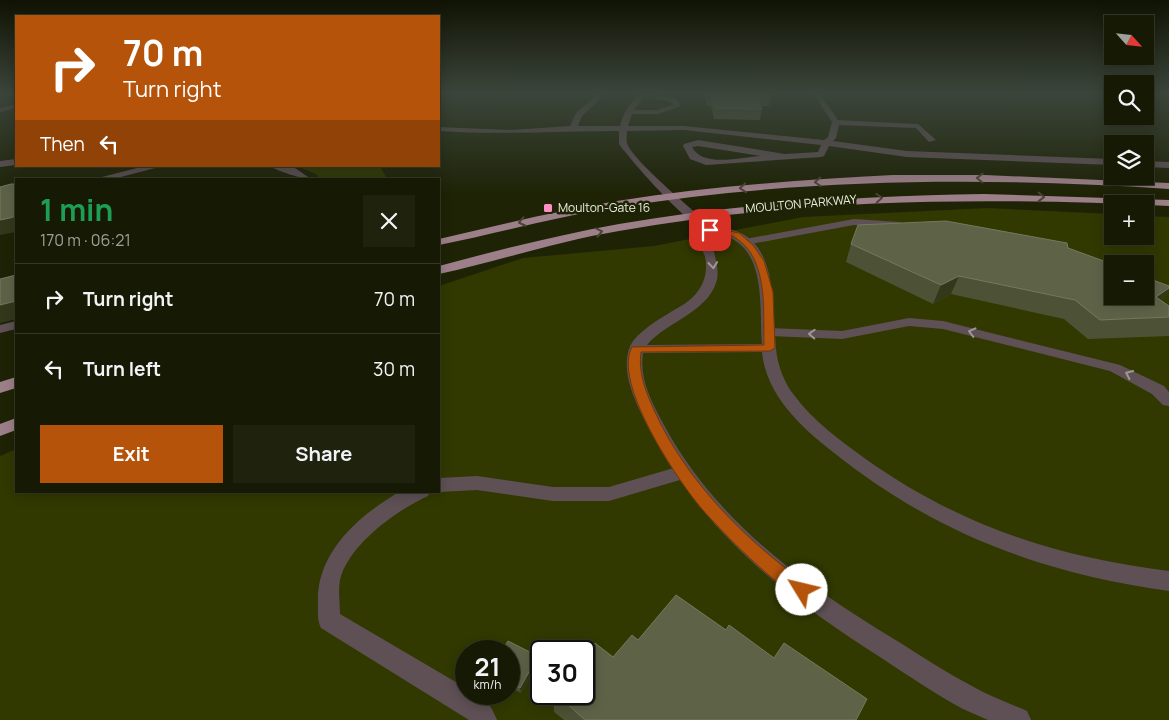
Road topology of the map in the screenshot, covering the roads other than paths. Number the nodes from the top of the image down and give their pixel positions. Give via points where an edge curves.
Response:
1 (902, 127) edge
2 (919, 127) edge
3 (623, 128) junction
4 (440, 129) edge
5 (573, 129) joint
6 (838, 129) joint
7 (894, 134) dead end
8 (913, 135) dead end
9 (932, 140) dead end
10 (826, 143) junction
11 (786, 157) junction
12 (15, 162) edge
13 (1104, 162) edge
14 (0, 164) edge
15 (1154, 164) edge
16 (1169, 165) edge
17 (154, 167) edge
18 (278, 167) edge
19 (104, 178) edge
20 (304, 178) edge
21 (1169, 186) edge
22 (673, 196) junction
23 (1169, 203) edge
24 (691, 215) junction
25 (900, 225) edge
26 (710, 230) junction
27 (440, 242) edge
28 (745, 242) junction
29 (440, 270) edge
30 (15, 325) edge
31 (0, 329) edge
32 (769, 332) junction
33 (770, 348) junction
34 (636, 349) junction
35 (15, 382) edge
36 (0, 388) edge
37 (1169, 401) edge
38 (15, 424) edge
39 (0, 430) edge
40 (684, 472) junction
41 (440, 485) edge
42 (416, 493) edge
43 (1169, 581) edge
44 (484, 720) edge
45 (1018, 720) edge

1 - 6 street
2 - 9 street
3 - 5 street
3 - 10 street via 708,130
3 - 22 street via 623,144
4 - 5 street via 511,132
6 - 10 street
7 - 8 street
10 - 11 street via 821,154
10 - 13 street via 907,154
11 - 11 street via 706,162 693,157 686,146 698,143
12 - 14 street
15 - 16 street
17 - 19 street
18 - 20 street via 292,170
21 -> 22 main road, MOULTON PARKWAY via 890,178
22 - 24 street
22 -> 27 main road, MOULTON PARKWAY via 570,212
24 -> 23 main road, MOULTON PARKWAY via 895,197 1046,197
24 - 26 street
29 -> 24 main road, MOULTON PARKWAY via 552,241
25 - 28 street via 854,222
26 - 28 street via 736,234
26 -> 34 street via 706,241 714,271 710,286 696,301 649,333
28 - 32 street via 760,261 768,292
30 - 31 street
32 - 33 street
37 -> 32 street via 1158,390 1115,368 943,325 909,322 842,336
33 - 34 street
33 - 43 street via 774,375 793,405 830,441 876,477 924,507 982,535 1053,559 1118,576
34 - 40 street via 633,365 641,394 661,440
35 - 36 main road
38 - 39 main road
40 - 41 street via 610,494 553,494 477,483
40 - 45 street via 708,505 774,570 859,632 971,700
42 - 44 street via 378,516 351,542 330,578 329,620 477,709

